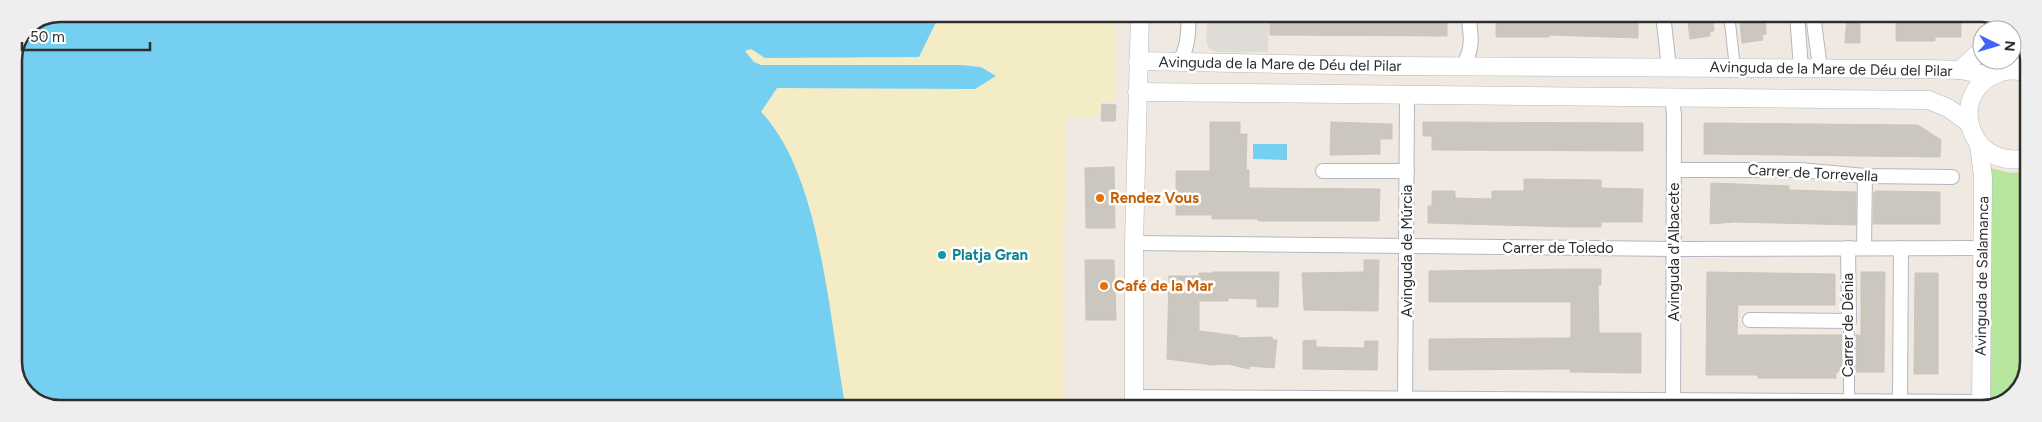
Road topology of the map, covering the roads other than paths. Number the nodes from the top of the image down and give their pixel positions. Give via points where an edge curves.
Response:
1 (1140, 22) edge
2 (1188, 22) edge
3 (1469, 22) edge
4 (1664, 22) edge
5 (1730, 22) edge
6 (1798, 22) edge
7 (1814, 22) edge
8 (1138, 61) junction
9 (1972, 61) edge
10 (1178, 63) junction
11 (1422, 66) junction
12 (1463, 66) junction
13 (1669, 68) junction
14 (1735, 68) junction
15 (1801, 68) junction
16 (1820, 68) junction
17 (1960, 70) junction
18 (1972, 70) edge
19 (1994, 70) edge
20 (1137, 92) junction
21 (1407, 94) junction
22 (1672, 97) junction
23 (1812, 98) junction
24 (1969, 123) junction
25 (1979, 145) junction
26 (2019, 160) edge
27 (1674, 170) junction
28 (1323, 171) dead end
29 (1407, 172) junction
30 (1865, 176) junction
31 (1952, 177) dead end
32 (1134, 243) junction
33 (1407, 247) junction
34 (1848, 248) junction
35 (1864, 248) junction
36 (1901, 248) junction
37 (1983, 248) junction
38 (1674, 249) junction
39 (1750, 320) dead end
40 (1849, 321) junction
41 (1134, 400) edge
42 (1405, 400) edge
43 (1672, 400) edge
44 (1854, 400) edge
45 (1908, 400) edge
46 (1981, 400) edge

1 - 8 street
2 - 10 street via 1184,56
3 - 12 street via 1471,50
4 - 13 street
5 - 14 street
6 - 15 street
7 - 16 street
8 - 10 street, Avinguda de la Mare de Déu del Pilar
8 - 20 street
9 - 17 street
10 - 11 street, Avinguda de la Mare de Déu del Pilar
11 - 12 street, Avinguda de la Mare de Déu del Pilar
11 - 21 street, Avinguda de la Mare de Déu del Pilar via 1413,74
12 - 13 street, Avinguda de la Mare de Déu del Pilar
13 - 14 street, Avinguda de la Mare de Déu del Pilar
13 - 22 street
14 - 15 street, Avinguda de la Mare de Déu del Pilar
15 - 16 street, Avinguda de la Mare de Déu del Pilar
15 - 23 street
16 - 17 street, Avinguda de la Mare de Déu del Pilar
16 - 23 street
17 - 18 street, Avinguda de la Mare de Déu del Pilar
19 - 24 street via 1975,91 1969,107
20 - 21 street, Avinguda de la Mare de Déu del Pilar
20 - 32 street
21 - 22 street, Avinguda de la Mare de Déu del Pilar
21 - 29 street, Avinguda de Múrcia
22 - 23 street, Avinguda de la Mare de Déu del Pilar
22 - 27 street, Avinguda d'Albacete
23 - 24 street, Avinguda de la Mare de Déu del Pilar via 1929,100 1948,108
24 - 25 street, Avinguda de Salamanca
25 - 26 street via 2001,159
25 - 37 street, Avinguda de Salamanca
27 - 30 street, Carrer de Torrevella via 1800,170
27 - 38 street, Avinguda d'Albacete
28 - 29 street
29 - 33 street, Avinguda de Múrcia
30 - 31 street, Carrer de Torrevella
30 - 35 street
32 - 33 street, Carrer de Toledo
32 - 41 street
33 - 38 street, Carrer de Toledo
33 - 42 street, Avinguda de Múrcia
34 - 35 street, Carrer de Toledo
34 - 38 street, Carrer de Toledo
34 - 40 street, Carrer de Dénia
35 - 36 street, Carrer de Toledo
36 - 37 street, Carrer de Toledo
36 - 45 street
37 - 46 street, Avinguda de Salamanca
38 - 43 street, Avinguda d'Albacete
39 - 40 street
40 - 44 street, Carrer de Dénia

